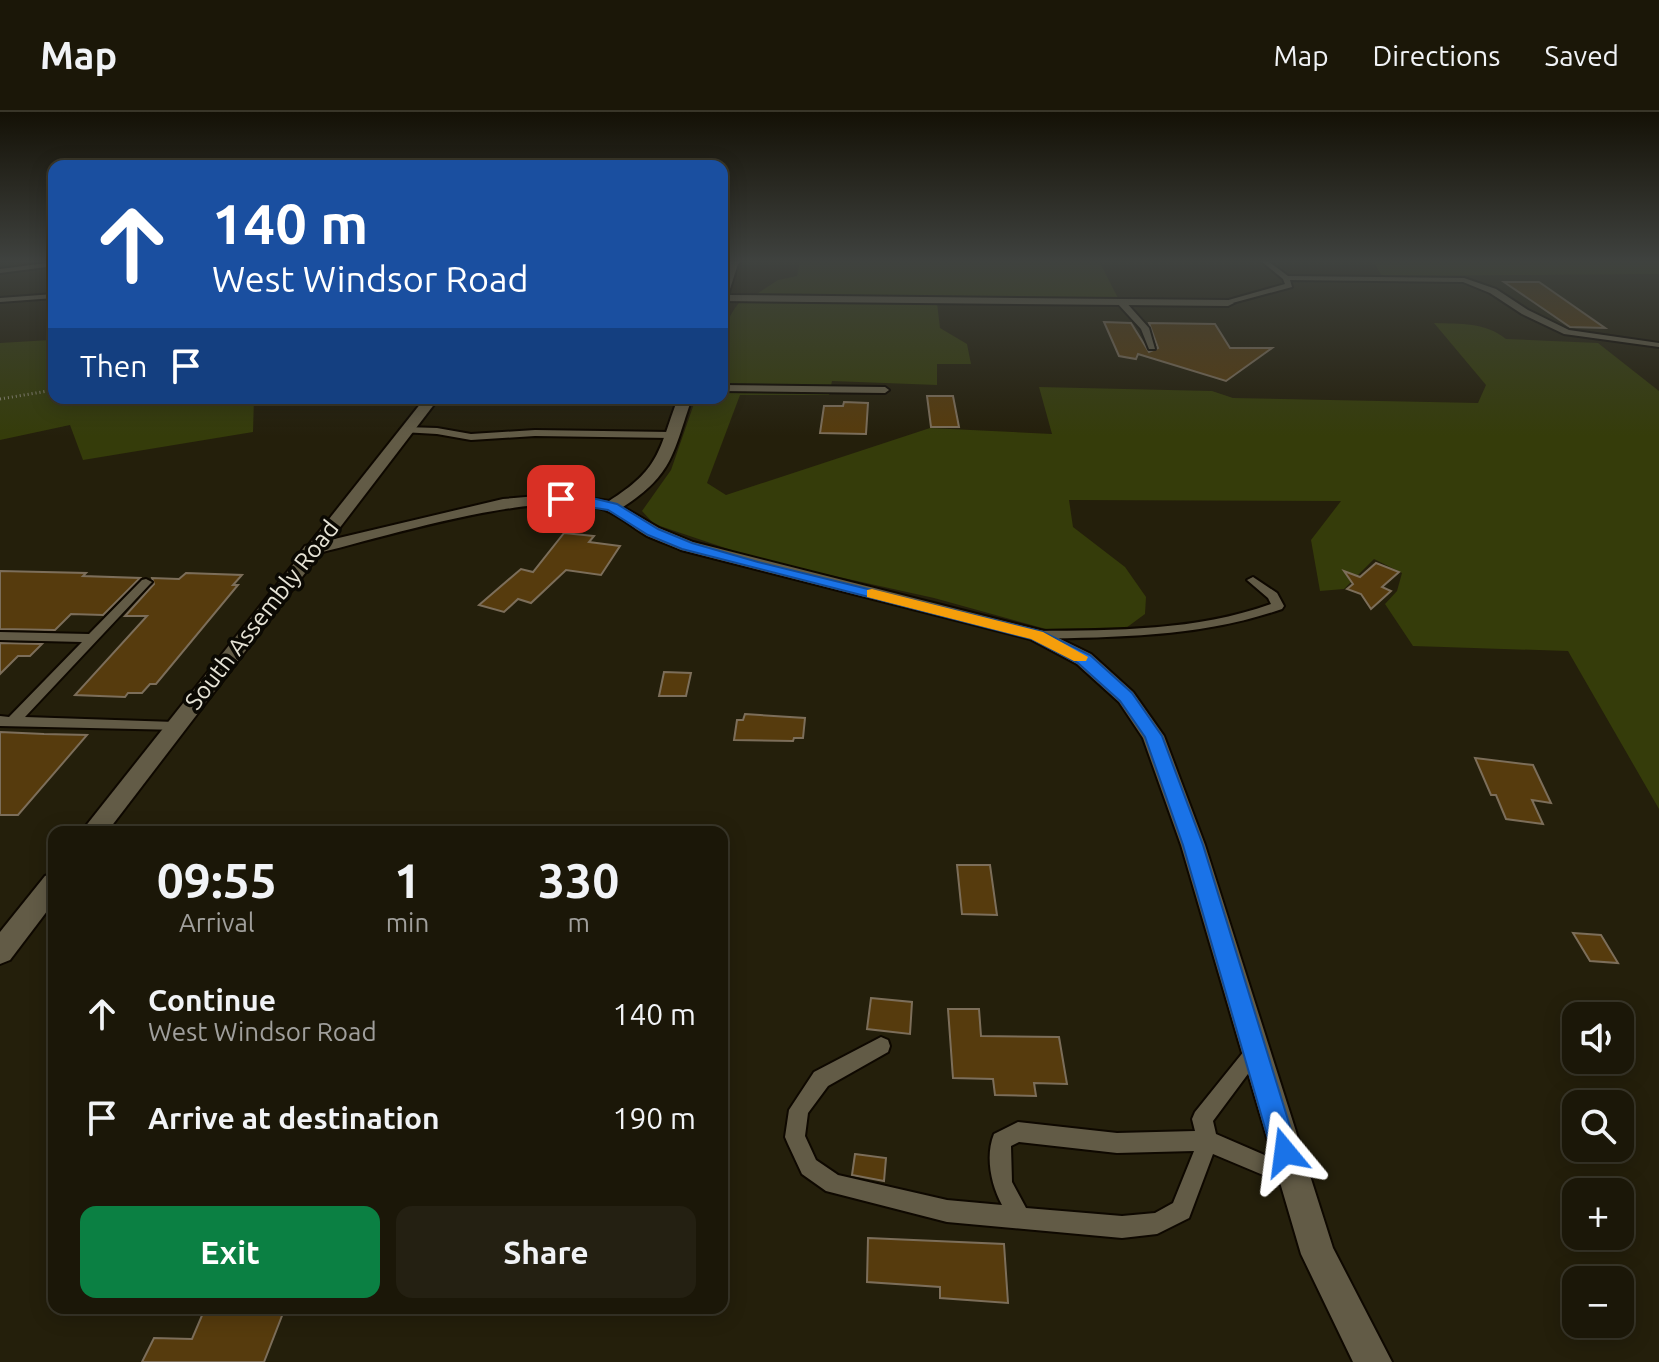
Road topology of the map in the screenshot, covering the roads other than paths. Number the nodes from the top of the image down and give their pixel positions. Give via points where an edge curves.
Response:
1 (1137, 319) edge
2 (1540, 319) edge
3 (1659, 345) edge
4 (1152, 347) dead end
5 (728, 388) edge
6 (885, 390) dead end
7 (427, 404) edge
8 (683, 404) edge
9 (405, 430) junction
10 (670, 435) junction
11 (612, 507) junction
12 (311, 550) junction
13 (1253, 580) dead end
14 (146, 582) dead end
15 (1037, 635) junction
16 (0, 636) edge
17 (92, 638) junction
18 (6, 722) edge
19 (175, 727) junction
20 (98, 826) edge
21 (48, 891) edge
22 (0, 952) edge
23 (881, 1046) dead end
24 (1256, 1051) junction
25 (1208, 1141) junction
26 (1292, 1177) junction
27 (1020, 1218) junction
28 (1373, 1362) edge

1 - 4 lane
2 - 3 lane via 1567,332
5 - 6 lane
7 - 9 street, South Assembly Road
8 - 10 street
9 - 10 lane via 471,437
9 - 12 street, South Assembly Road
10 - 11 street via 660,468 643,487
11 - 12 street via 561,499 503,504
11 - 15 street via 687,546
12 - 19 street, South Assembly Road
13 - 15 lane via 1278,606 1214,625
14 - 17 lane
15 - 24 street via 1084,659 1126,697 1153,736 1193,845
16 - 17 lane
17 - 18 lane
18 - 19 lane
19 - 20 street, South Assembly Road
21 - 22 street
23 - 27 lane via 821,1079 799,1110 795,1137 809,1167 833,1184 896,1200
24 - 25 lane via 1202,1119
24 - 26 street
25 - 26 lane
25 - 27 lane via 1181,1210 1157,1223 1122,1227
25 - 27 lane via 1117,1143 1018,1132 1001,1141 1002,1184
26 - 28 street via 1318,1254

